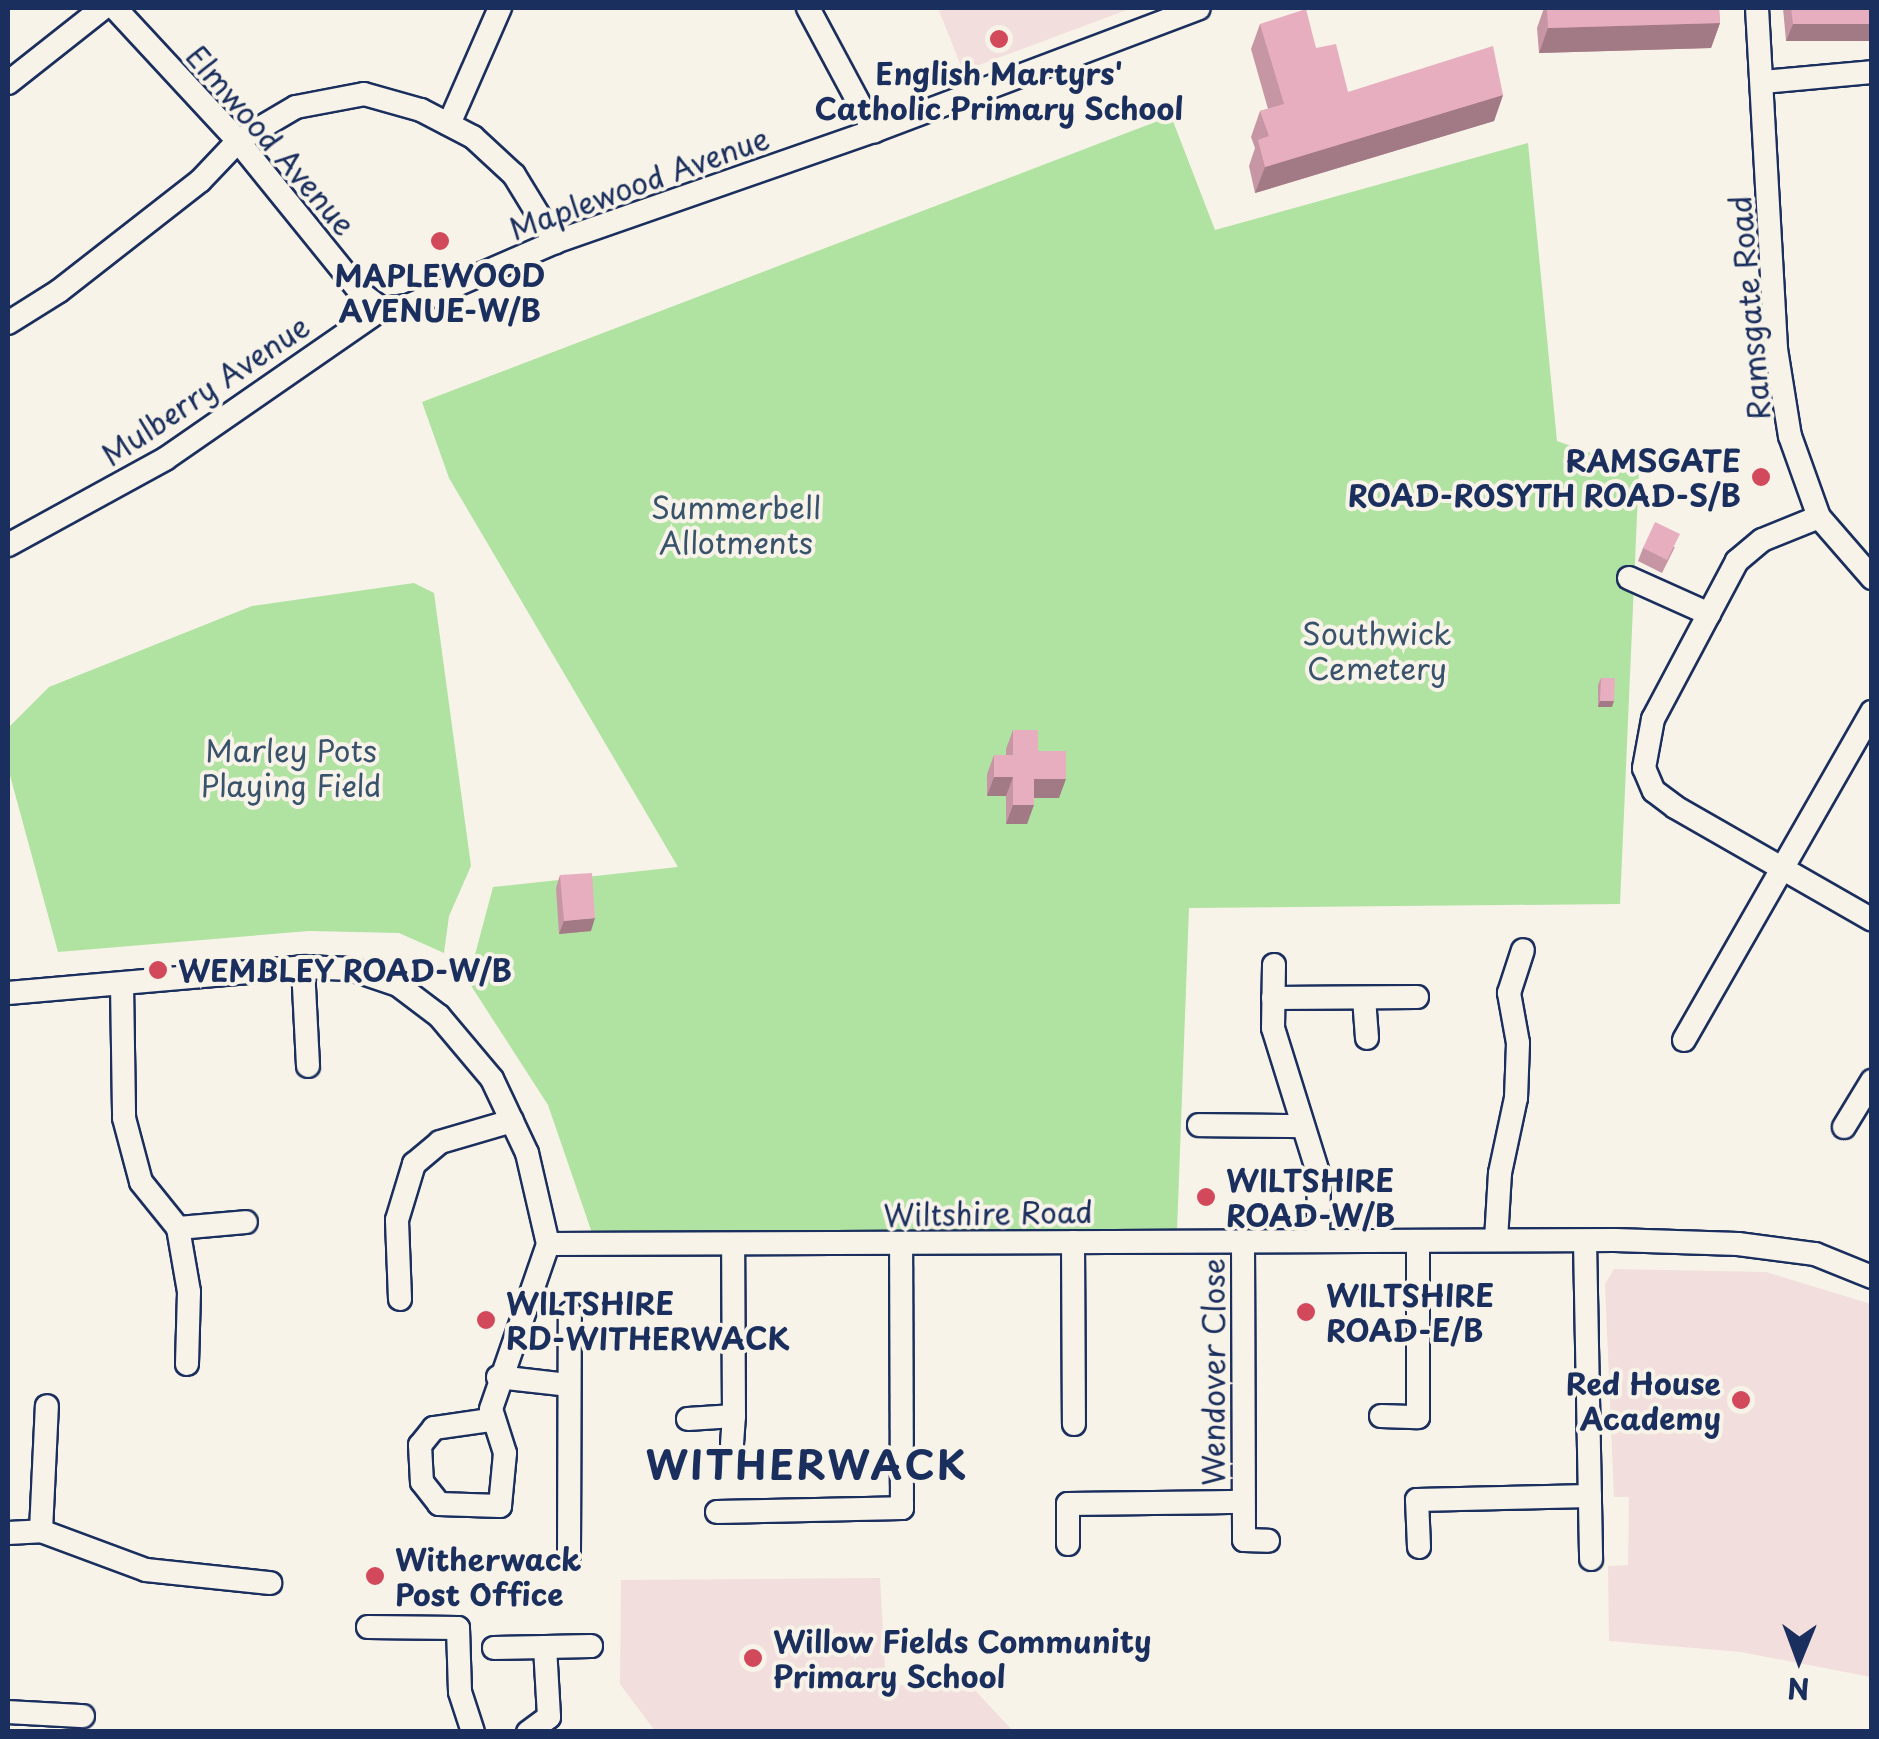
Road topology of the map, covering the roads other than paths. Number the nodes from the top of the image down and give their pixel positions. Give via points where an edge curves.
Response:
1 (102, 8) edge
2 (115, 8) edge
3 (500, 8) edge
4 (808, 8) edge
5 (1198, 8) edge
6 (1756, 8) edge
7 (1872, 72) edge
8 (1763, 82) junction
9 (8, 84) edge
10 (449, 124) junction
11 (874, 131) junction
12 (238, 142) junction
13 (555, 242) junction
14 (382, 309) junction
15 (8, 322) edge
16 (1819, 517) junction
17 (8, 546) edge
18 (1629, 578) dead end
19 (1872, 578) edge
20 (1709, 614) junction
21 (1872, 712) edge
22 (1783, 869) junction
23 (1872, 920) edge
24 (1524, 950) dead end
25 (1274, 964) dead end
26 (303, 967) junction
27 (122, 984) junction
28 (8, 993) edge
29 (1417, 997) dead end
30 (1274, 998) junction
31 (1364, 998) junction
32 (1367, 1038) dead end
33 (1684, 1040) dead end
34 (308, 1066) dead end
35 (1872, 1081) edge
36 (512, 1120) junction
37 (1200, 1125) dead end
38 (1301, 1126) junction
39 (1844, 1127) dead end
40 (246, 1222) dead end
41 (178, 1228) junction
42 (1496, 1240) junction
43 (1318, 1241) junction
44 (1585, 1241) junction
45 (1073, 1242) junction
46 (1243, 1242) junction
47 (1418, 1243) junction
48 (548, 1244) junction
49 (901, 1245) junction
50 (734, 1246) junction
51 (1872, 1277) edge
52 (400, 1300) dead end
53 (570, 1313) dead end
54 (187, 1364) dead end
55 (498, 1377) junction
56 (568, 1385) junction
57 (47, 1406) dead end
58 (734, 1416) junction
59 (1381, 1416) dead end
60 (688, 1419) dead end
61 (490, 1420) junction
62 (1074, 1424) dead end
63 (732, 1444) dead end
64 (1590, 1496) junction
65 (1243, 1502) junction
66 (717, 1512) dead end
67 (41, 1530) junction
68 (8, 1533) edge
69 (1268, 1541) dead end
70 (1068, 1544) dead end
71 (1419, 1547) dead end
72 (569, 1555) dead end
73 (1591, 1559) dead end
74 (270, 1584) dead end
75 (368, 1627) dead end
76 (545, 1646) junction
77 (590, 1646) dead end
78 (494, 1648) dead end
79 (8, 1712) edge
80 (83, 1716) dead end
81 (473, 1732) edge
82 (528, 1732) edge

1 - 9 street
2 - 12 street, Elmwood Avenue
3 - 10 street
4 - 11 street
5 - 11 street, Maplewood Avenue
6 - 8 street, Ramsgate Road
7 - 8 street
8 - 16 street, Ramsgate Road via 1776,349 1790,436
10 - 12 street via 364,94 296,108
10 - 13 street via 514,175
11 - 13 street, Maplewood Avenue
12 - 14 street, Elmwood Avenue via 362,294
12 - 15 street via 185,193 59,292
13 - 14 street, Maplewood Avenue via 408,306
14 - 17 street, Mulberry Avenue via 166,459
16 - 19 street, Ramsgate Road
16 - 20 street via 1762,540 1737,561
18 - 20 street
20 - 22 street via 1653,720 1644,768 1654,791 1674,807
21 - 22 street
22 - 23 street
22 - 33 street
24 - 42 street via 1508,993 1518,1043 1516,1098 1500,1172
25 - 30 street
26 - 27 street
26 - 34 street
26 - 36 street via 351,969 398,985 470,1048
27 - 28 street
27 - 41 street via 124,1118 142,1182
29 - 31 street
30 - 31 street
30 - 38 street via 1273,1028
31 - 32 street
35 - 39 street
36 - 48 street
36 - 52 street via 440,1142 414,1164 398,1220
37 - 38 street
38 - 43 street via 1320,1176
40 - 41 street
41 - 54 street via 188,1292
42 - 44 street, Wiltshire Road
42 - 47 street, Wiltshire Road
43 - 46 street, Wiltshire Road
43 - 47 street, Wiltshire Road
44 - 51 street, Wiltshire Road via 1738,1244 1815,1254
44 - 64 street
45 - 46 street, Wiltshire Road
45 - 49 street, Wiltshire Road
45 - 62 street
46 - 65 street, Wendover Close
47 - 59 street via 1418,1417
48 - 50 street, Wiltshire Road
48 - 55 street
49 - 50 street, Wiltshire Road
49 - 66 street via 902,1508
50 - 58 street
53 - 56 street
55 - 56 street
55 - 61 street
56 - 72 street
57 - 67 street
58 - 60 street
58 - 63 street
61 - 61 street via 434,1428 420,1445 422,1482 439,1504 500,1506 505,1453
64 - 71 street via 1417,1500
64 - 73 street
65 - 69 street, Wendover Close via 1244,1540
65 - 70 street, Wendover Close via 1068,1504
67 - 68 street
67 - 74 street via 146,1570
75 - 81 street via 458,1628 460,1692
76 - 77 street
76 - 78 street
76 - 82 street via 549,1717
79 - 80 street

